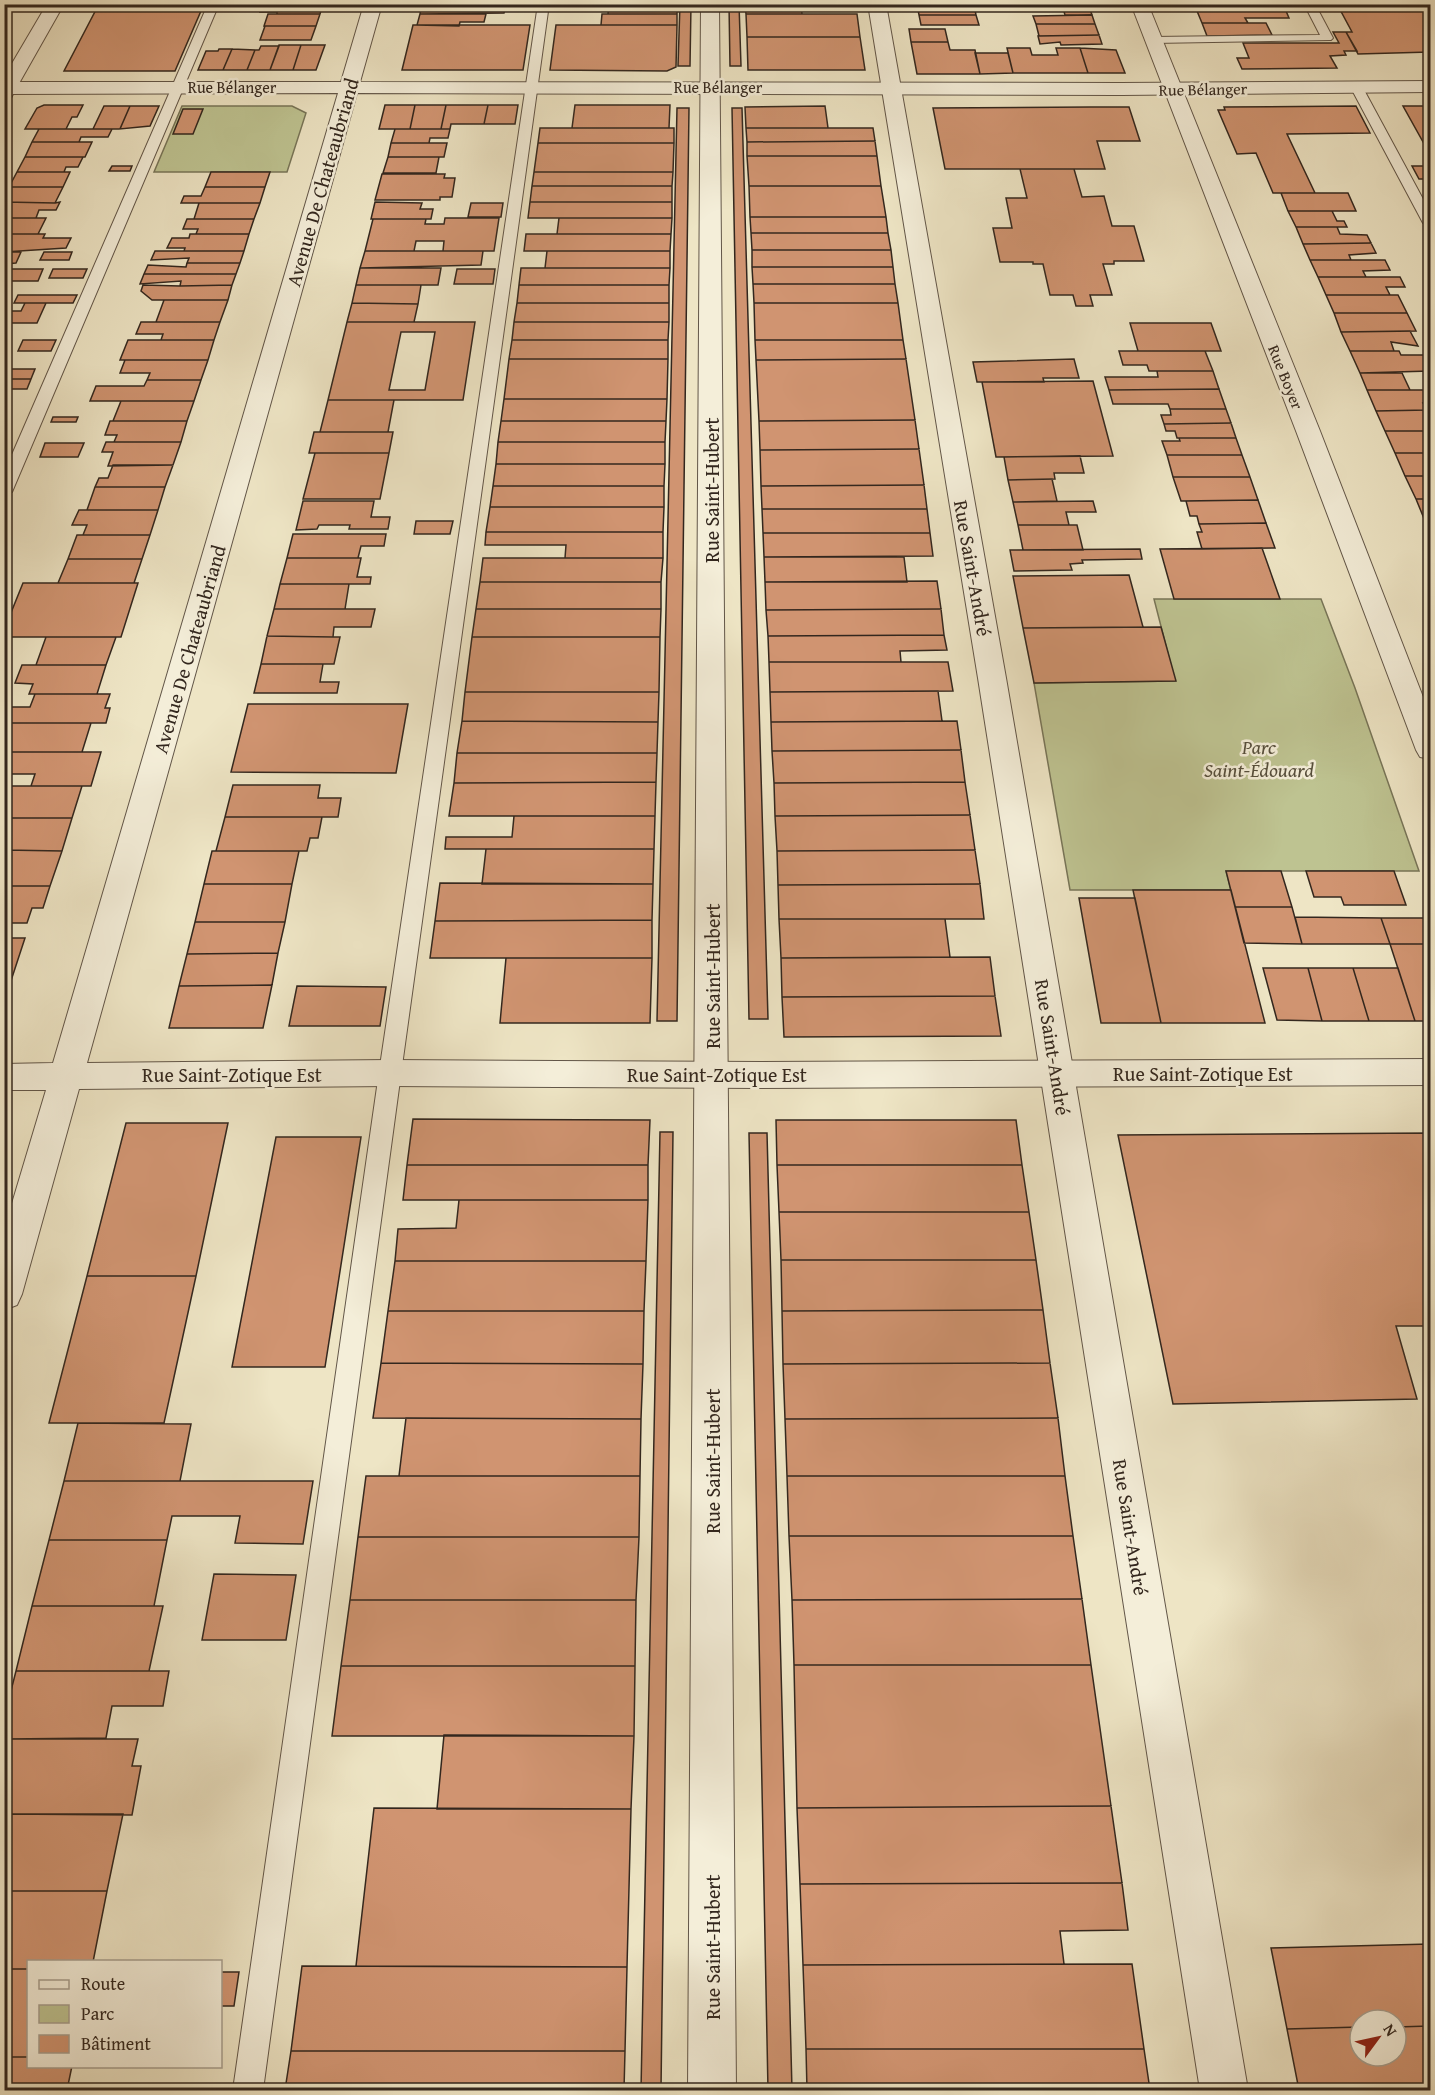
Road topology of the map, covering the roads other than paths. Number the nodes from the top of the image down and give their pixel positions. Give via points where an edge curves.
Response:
1 (56, 4) edge
2 (214, 4) edge
3 (373, 4) edge
4 (544, 4) edge
5 (710, 4) edge
6 (877, 4) edge
7 (1139, 4) edge
8 (1309, 4) edge
9 (1153, 40) junction
10 (350, 87) junction
11 (534, 87) junction
12 (710, 87) junction
13 (1431, 87) edge
14 (178, 88) junction
15 (1357, 88) junction
16 (890, 89) junction
17 (1173, 89) junction
18 (6, 90) edge
19 (1431, 223) edge
20 (4, 492) edge
21 (1431, 750) edge
22 (1431, 1072) edge
23 (390, 1073) junction
24 (1058, 1073) junction
25 (712, 1074) junction
26 (67, 1076) junction
27 (4, 1077) edge
28 (4, 1294) edge
29 (248, 2091) edge
30 (712, 2091) edge
31 (1224, 2091) edge

1 - 18 street
2 - 14 lane
3 - 10 street, Avenue De Chateaubriand
4 - 11 lane
5 - 12 street, Rue Saint-Hubert
6 - 16 street, Rue Saint-André
7 - 9 street, Rue Boyer
8 - 9 lane via 1327,38
9 - 17 street, Rue Boyer
10 - 11 street, Rue Bélanger
10 - 14 street, Rue Bélanger
10 - 26 street, Avenue De Chateaubriand
11 - 12 street, Rue Bélanger
11 - 23 lane
12 - 16 street, Rue Bélanger
12 - 25 street, Rue Saint-Hubert
13 - 15 street, Rue Bélanger
14 - 18 street, Rue Bélanger
14 - 20 lane
15 - 17 street, Rue Bélanger
15 - 19 lane
16 - 17 street, Rue Bélanger
16 - 24 street, Rue Saint-André
17 - 21 street, Rue Boyer
22 - 24 street, Rue Saint-Zotique Est
23 - 25 street, Rue Saint-Zotique Est
23 - 26 street, Rue Saint-Zotique Est
23 - 29 lane
24 - 25 street, Rue Saint-Zotique Est
24 - 31 street, Rue Saint-André
25 - 30 street, Rue Saint-Hubert
26 - 27 street, Rue Saint-Zotique Est
26 - 28 street, Avenue De Chateaubriand

